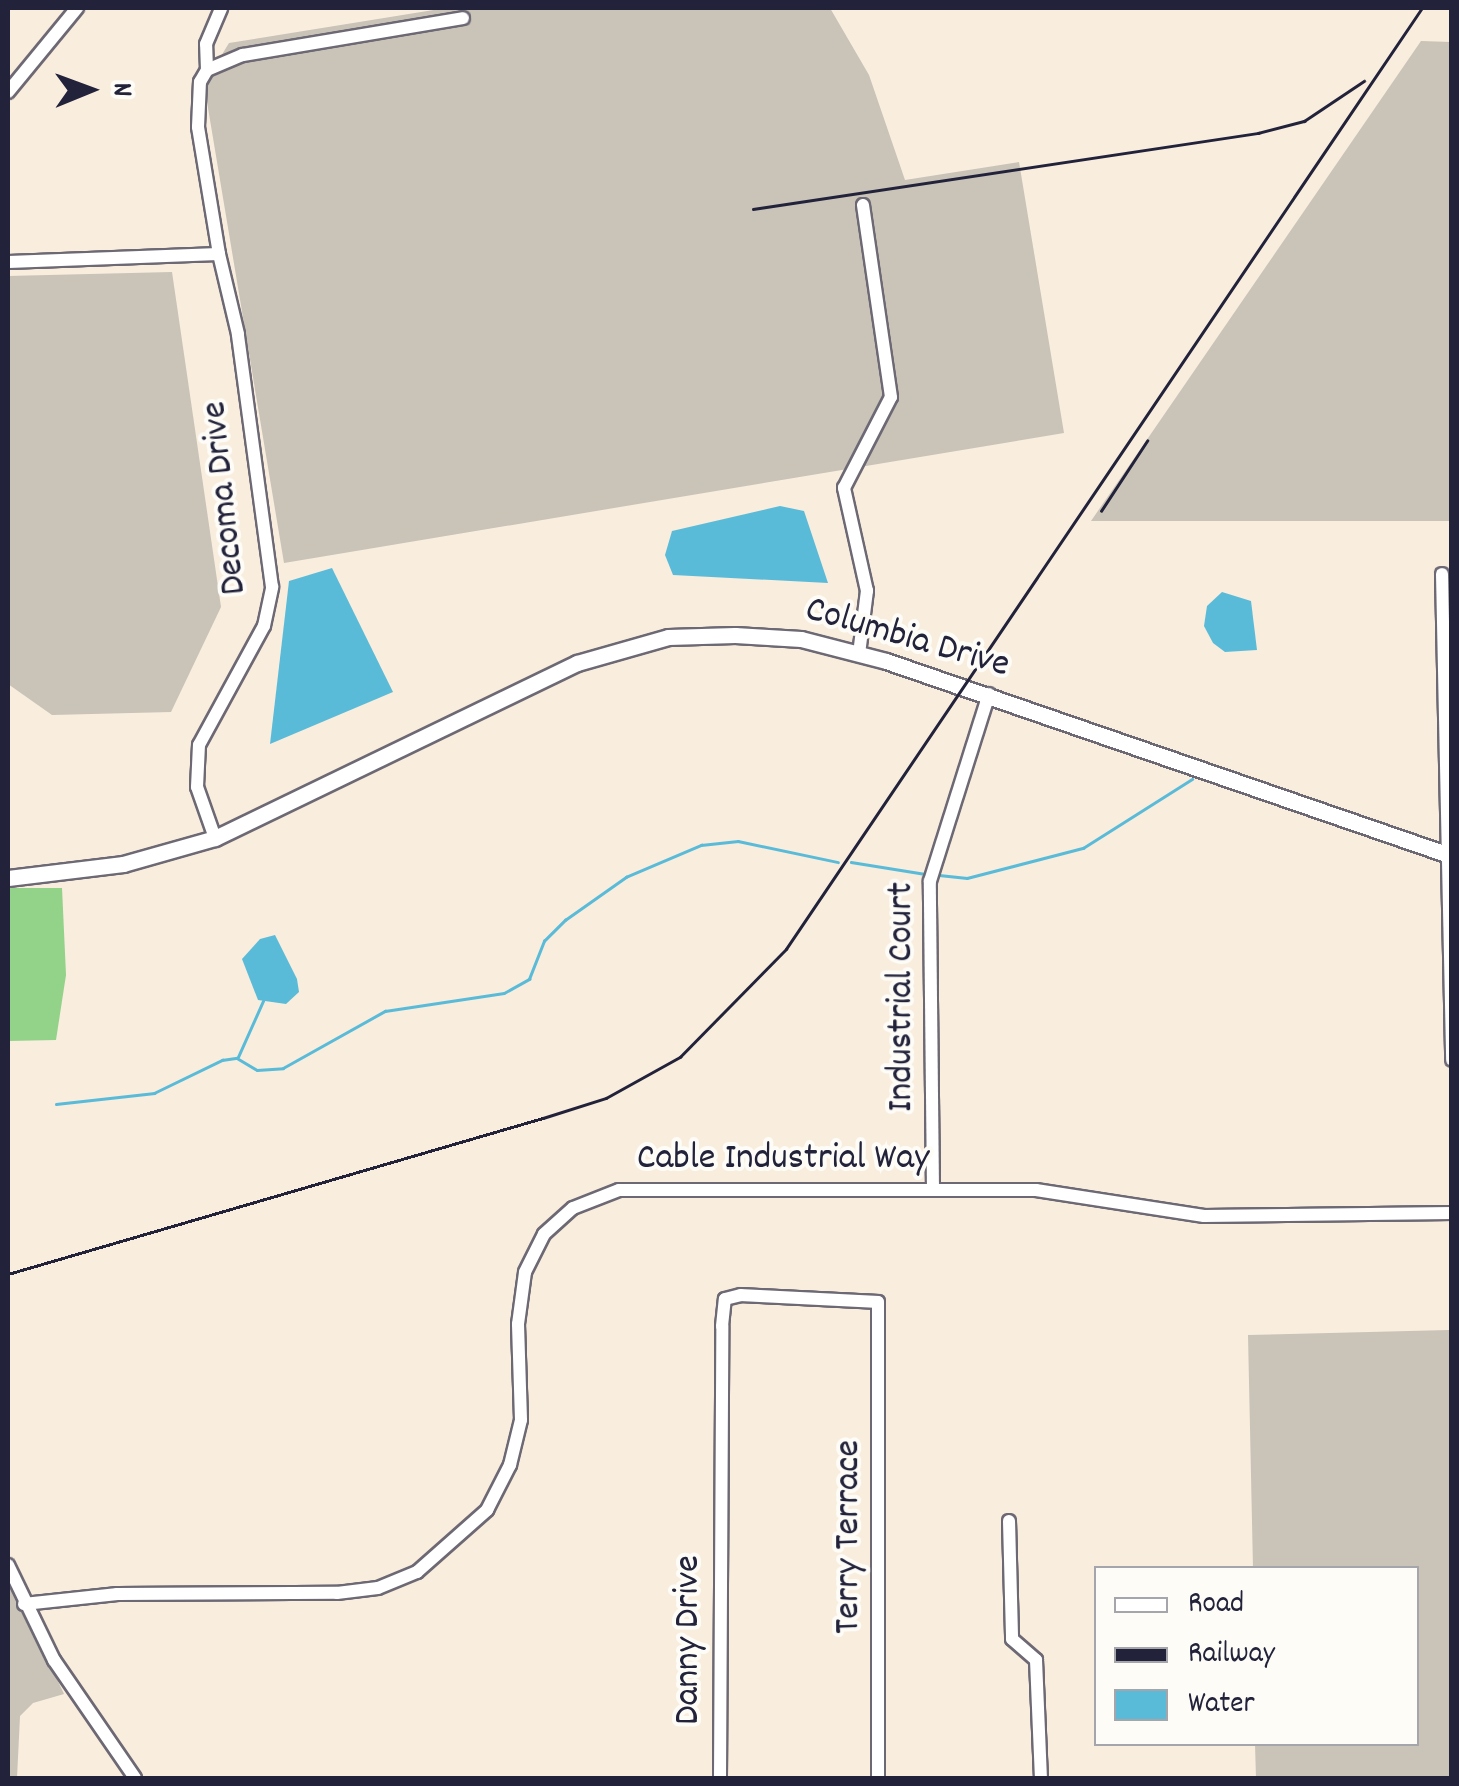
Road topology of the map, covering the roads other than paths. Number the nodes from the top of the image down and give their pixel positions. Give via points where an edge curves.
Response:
1 (77, 8) edge
2 (220, 8) edge
3 (462, 18) dead end
4 (206, 70) junction
5 (8, 92) edge
6 (863, 206) dead end
7 (218, 254) junction
8 (8, 262) edge
9 (1442, 574) dead end
10 (859, 654) junction
11 (989, 694) junction
12 (215, 838) junction
13 (1450, 855) edge
14 (8, 878) edge
15 (1452, 1060) edge
16 (934, 1190) junction
17 (1452, 1213) edge
18 (872, 1299) joint
19 (1009, 1521) dead end
20 (8, 1565) edge
21 (24, 1604) junction
22 (134, 1778) edge
23 (720, 1778) edge
24 (878, 1778) edge
25 (1040, 1778) edge

1 - 5 street
2 - 4 street, Decoma Drive via 206,44
3 - 4 street via 243,55
4 - 7 street, Decoma Drive via 198,127
6 - 10 street via 891,397 844,488 867,591
7 - 8 street
7 - 12 street, Decoma Drive via 238,334 272,587 264,626 199,744 197,787
9 - 13 street
10 - 11 main road, Columbia Drive
10 - 12 main road, Columbia Drive via 801,639 668,636 577,663 506,694
11 - 13 main road, Columbia Drive
11 - 16 street, Industrial Court via 930,881
12 - 14 main road, Columbia Drive via 123,864
13 - 15 street
16 - 17 street, Cable Industrial Way via 1036,1190 1204,1216
16 - 21 street, Cable Industrial Way via 619,1190 574,1208 544,1234 525,1272 518,1324 521,1420 510,1465 487,1510 418,1572 378,1588 337,1593 117,1594
18 - 23 street, Danny Drive via 725,1299
18 - 24 street, Terry Terrace via 882,1329
19 - 25 street via 1012,1639 1036,1660
20 - 21 street
21 - 22 street via 87,1714

